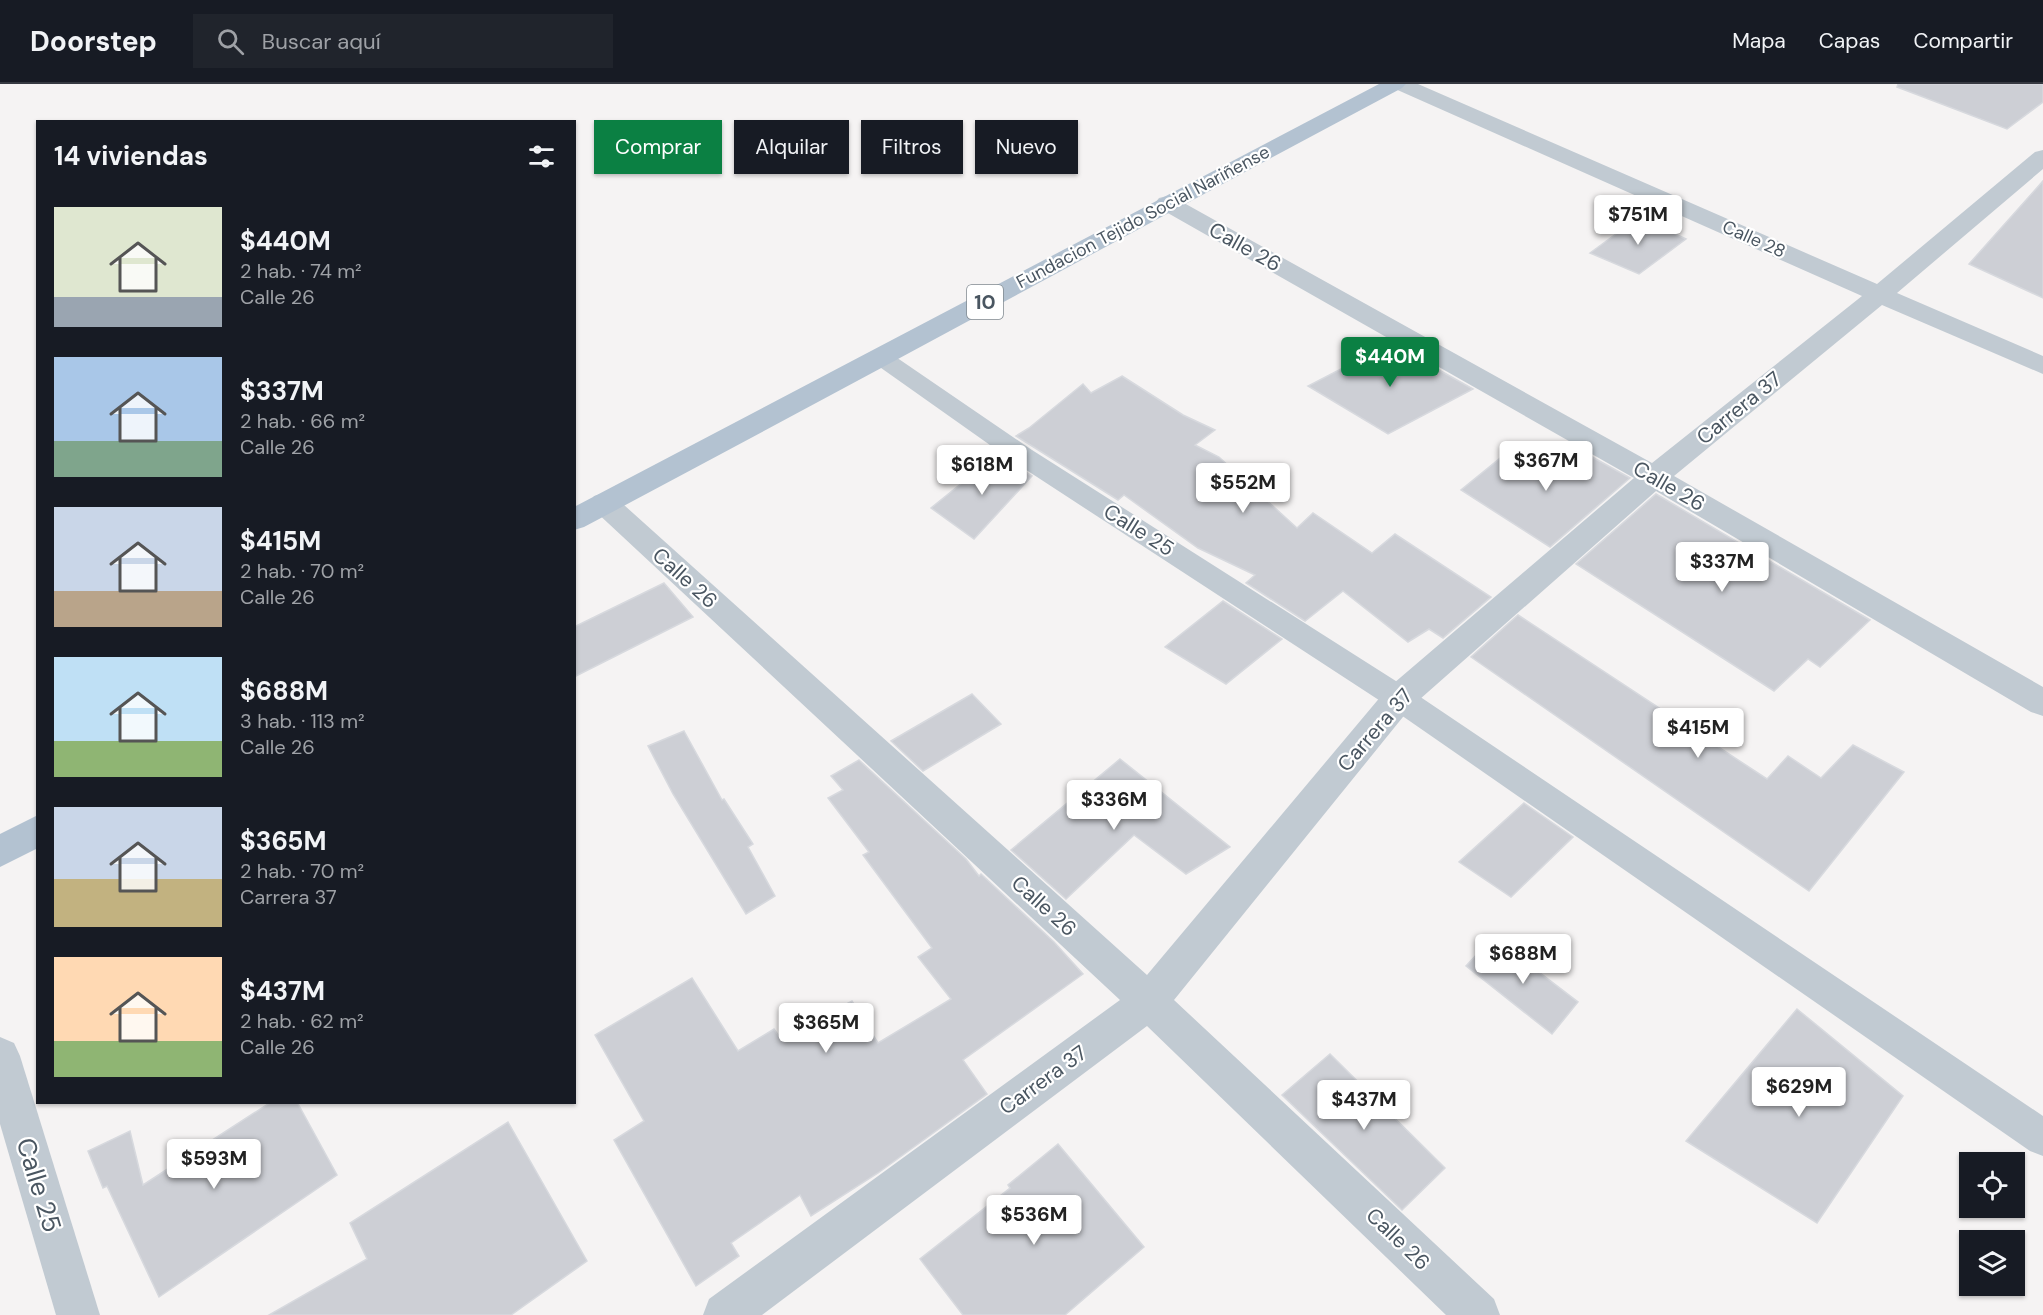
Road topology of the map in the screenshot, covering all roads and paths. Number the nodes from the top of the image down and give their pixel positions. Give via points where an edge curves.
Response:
1 (1395, 84) edge
2 (1400, 84) edge
3 (2043, 157) edge
4 (1167, 203) junction
5 (1880, 294) junction
6 (882, 358) junction
7 (2043, 366) edge
8 (1654, 477) junction
9 (589, 512) edge
10 (1399, 698) junction
11 (2043, 703) edge
12 (36, 832) edge
13 (0, 852) edge
14 (1149, 1002) junction
15 (0, 1056) edge
16 (2043, 1138) edge
17 (78, 1315) edge
18 (725, 1315) edge
19 (1478, 1315) edge

1 - 4 main road, Fundacion Tejido Social Nariñense / 10
2 - 5 street, Calle 28
3 - 5 street, Carrera 37
4 - 6 main road, Fundacion Tejido Social Nariñense / 10
4 - 8 street, Calle 26
5 - 7 street, Calle 28
5 - 8 street, Carrera 37
6 - 9 main road, Fundacion Tejido Social Nariñense / 10
6 - 10 lane, Calle 25 via 1023,456
8 - 10 street, Carrera 37
8 - 11 street, Calle 26
9 - 14 street, Calle 26
10 - 14 street, Carrera 37
10 - 16 lane, Calle 25
12 - 13 main road
14 - 18 street, Carrera 37
14 - 19 street, Calle 26
15 - 17 street, Calle 25

